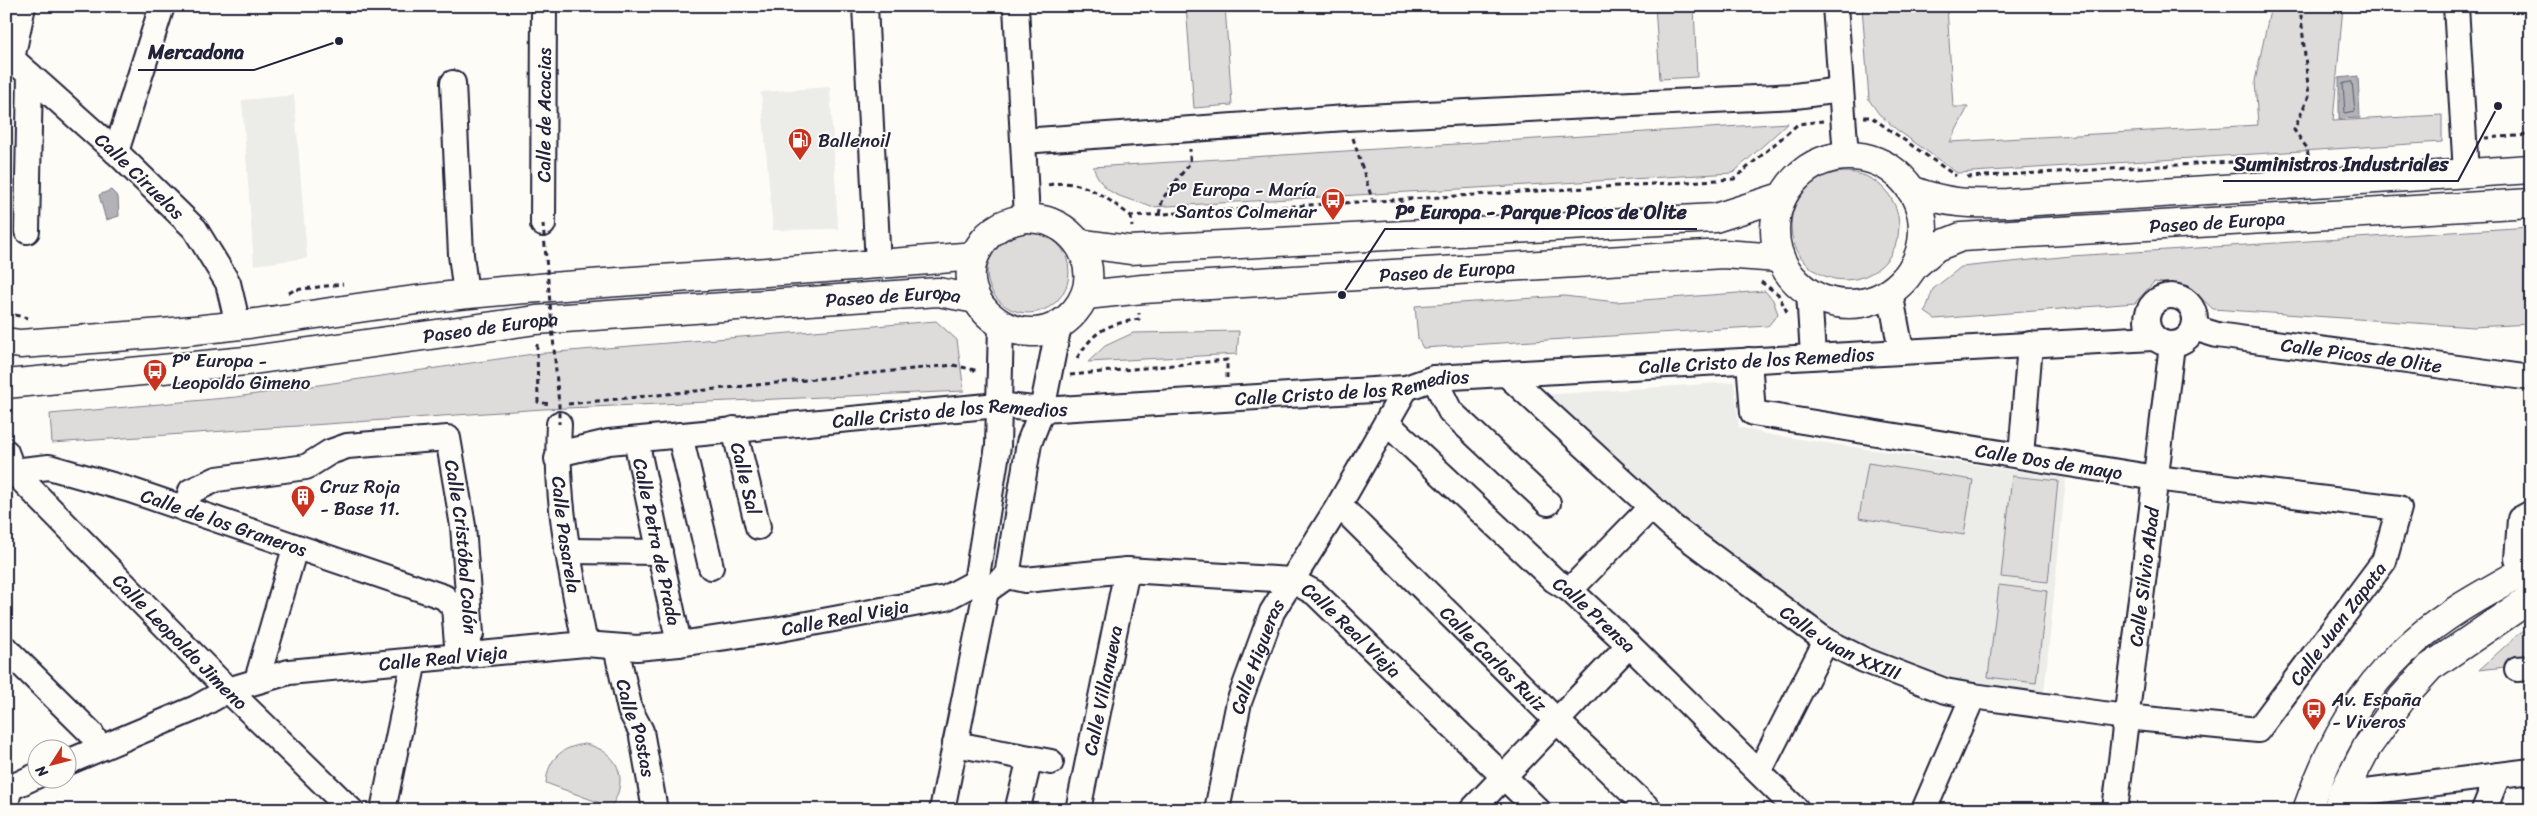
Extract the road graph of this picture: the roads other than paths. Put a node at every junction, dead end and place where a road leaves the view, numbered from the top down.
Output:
1 (23, 6) edge
2 (162, 6) edge
3 (544, 6) edge
4 (865, 6) edge
5 (1016, 6) edge
6 (1835, 6) edge
7 (2456, 6) edge
8 (9, 54) edge
9 (30, 76) junction
10 (453, 84) dead end
11 (1840, 90) junction
12 (1023, 141) junction
13 (116, 152) junction
14 (1846, 156) junction
15 (2531, 169) edge
16 (2466, 173) junction
17 (1911, 190) junction
18 (1781, 197) junction
19 (2531, 203) edge
20 (1027, 218) junction
21 (543, 224) road end
22 (28, 231) dead end
23 (1078, 242) junction
24 (973, 256) junction
25 (1779, 258) junction
26 (878, 265) junction
27 (1913, 267) junction
28 (1890, 292) junction
29 (466, 294) junction
30 (1809, 294) junction
31 (1086, 295) junction
32 (976, 299) junction
33 (238, 325) junction
34 (1001, 325) junction
35 (1059, 325) junction
36 (2194, 328) junction
37 (2162, 341) junction
38 (6, 342) edge
39 (2030, 344) junction
40 (1900, 350) junction
41 (6, 355) edge
42 (1813, 355) junction
43 (1749, 360) junction
44 (1506, 374) junction
45 (1434, 378) junction
46 (2531, 378) edge
47 (6, 380) edge
48 (6, 384) edge
49 (1406, 388) junction
50 (998, 404) junction
51 (1042, 410) junction
52 (559, 415) road end
53 (1388, 424) junction
54 (734, 429) junction
55 (680, 435) junction
56 (636, 440) junction
57 (2021, 456) junction
58 (557, 459) junction
59 (8, 465) edge
60 (2156, 478) junction
61 (1548, 503) dead end
62 (1339, 505) junction
63 (1651, 507) junction
64 (2399, 508) joint
65 (185, 509) junction
66 (2531, 513) edge
67 (758, 527) dead end
68 (295, 548) junction
69 (567, 551) junction
70 (660, 552) junction
71 (2526, 558) edge
72 (711, 567) dead end
73 (1127, 570) junction
74 (1007, 576) junction
75 (1291, 580) junction
76 (981, 587) junction
77 (1570, 590) junction
78 (459, 598) junction
79 (2531, 598) edge
80 (2531, 611) edge
81 (2482, 631) junction
82 (1826, 641) junction
83 (585, 644) junction
84 (680, 644) junction
85 (1629, 645) junction
86 (616, 647) junction
87 (6, 649) edge
88 (465, 656) junction
89 (414, 661) junction
90 (257, 680) junction
91 (228, 690) junction
92 (1973, 696) junction
93 (2125, 717) junction
94 (1557, 721) junction
95 (2258, 730) joint
96 (955, 744) junction
97 (99, 748) junction
98 (78, 757) edge
99 (2531, 771) edge
100 (1759, 772) junction
101 (2498, 775) junction
102 (1504, 777) junction
103 (28, 780) edge
104 (2340, 802) edge
105 (6, 803) edge
106 (1018, 807) dead end
107 (2117, 809) edge
108 (351, 810) edge
109 (383, 810) edge
110 (655, 810) edge
111 (942, 810) edge
112 (1078, 810) edge
113 (1218, 810) edge
114 (1472, 810) edge
115 (1538, 810) edge
116 (1650, 810) edge
117 (1797, 810) edge
118 (1924, 810) edge
119 (2307, 810) edge
120 (2484, 810) edge

1 - 8 street
2 - 13 street
3 - 21 street, Calle de Acacias
4 - 26 street
5 - 12 street
6 - 11 street
7 - 16 street
8 - 9 street, Calle Ciruelos
9 - 13 street, Calle Ciruelos
9 - 22 street
10 - 29 street
11 - 12 street
11 - 14 street
12 - 20 street
13 - 33 street, Calle Ciruelos
14 - 17 main road
14 - 18 main road
15 - 16 main road, Paseo de Europa
16 - 17 main road, Paseo de Europa
17 - 27 main road
18 - 23 main road, Paseo de Europa
18 - 25 main road
19 - 27 main road, Paseo de Europa
20 - 23 main road
20 - 24 main road
23 - 31 main road
24 - 26 main road, Paseo de Europa
24 - 32 main road
25 - 30 main road
25 - 31 main road, Paseo de Europa
26 - 29 main road, Paseo de Europa
27 - 28 main road
28 - 30 main road
28 - 40 street
29 - 33 main road, Paseo de Europa
30 - 42 street
31 - 35 main road
32 - 34 main road
32 - 48 main road, Paseo de Europa
33 - 38 main road, Paseo de Europa
34 - 35 main road
34 - 50 street
35 - 51 street
36 - 37 street
36 - 37 street
36 - 46 street, Calle Picos de Olite
37 - 39 street, Calle Cristo de los Remedios
37 - 60 street, Calle Silvio Abad
39 - 40 street, Calle Cristo de los Remedios
39 - 57 street
40 - 42 street, Calle Cristo de los Remedios
41 - 47 main road
42 - 43 street, Calle Cristo de los Remedios
43 - 44 street, Calle Cristo de los Remedios
43 - 57 street, Calle Dos de mayo
44 - 45 street, Calle Cristo de los Remedios
44 - 63 street, Calle Juan XXIII
45 - 49 street, Calle Cristo de los Remedios
45 - 61 street
49 - 51 street, Calle Cristo de los Remedios
49 - 53 street, Calle Higueras
50 - 51 street, Calle Cristo de los Remedios
50 - 54 street, Calle Cristo de los Remedios
50 - 76 street
51 - 74 street
52 - 58 street, Calle Pasarela
53 - 62 street, Calle Higueras
53 - 77 street, Calle Prensa
54 - 55 street, Calle Cristo de los Remedios
54 - 67 street, Calle Sal
55 - 56 street, Calle Cristo de los Remedios
55 - 72 street
56 - 58 street, Calle Cristo de los Remedios
56 - 70 street, Calle Petra de Prada
57 - 60 street, Calle Dos de mayo
58 - 69 street, Calle Pasarela
59 - 65 street, Calle de los Graneros
59 - 91 street, Calle Leopoldo Jimeno
60 - 64 street, Calle Dos de mayo
60 - 93 street, Calle Silvio Abad
62 - 75 street, Calle Higueras
62 - 94 street, Calle Carlos Ruiz
63 - 77 street
63 - 82 street, Calle Juan XXIII
64 - 95 street, Calle Juan Zapata
65 - 68 street, Calle de los Graneros
65 - 78 street, Calle Cristóbal Colón
66 - 71 street
68 - 78 street, Calle de los Graneros
68 - 90 street
69 - 70 street
69 - 83 street, Calle Pasarela
70 - 84 street, Calle Petra de Prada
71 - 119 main road
73 - 74 street, Calle Real Vieja
73 - 75 street, Calle Real Vieja
73 - 112 street, Calle Villanueva
74 - 76 street, Calle Real Vieja
75 - 102 street, Calle Real Vieja
75 - 113 street, Calle Higueras
76 - 84 street, Calle Real Vieja
76 - 96 street
77 - 85 street, Calle Prensa
78 - 88 street, Calle Cristóbal Colón
79 - 81 main road
80 - 81 main road
81 - 104 main road
82 - 92 street, Calle Juan XXIII
82 - 100 street
83 - 86 street, Calle Real Vieja
83 - 88 street, Calle Real Vieja
84 - 86 street, Calle Real Vieja
85 - 94 street
85 - 100 street, Calle Prensa
86 - 110 street, Calle Postas
87 - 97 street
88 - 89 street, Calle Real Vieja
89 - 90 street, Calle Real Vieja
89 - 109 street
90 - 91 street, Calle Real Vieja
91 - 97 street, Calle Real Vieja
91 - 108 street, Calle Leopoldo Jimeno
92 - 93 street, Calle Juan XXIII
92 - 118 street
93 - 95 street, Calle Juan XXIII
93 - 107 street, Calle Silvio Abad
94 - 102 street
94 - 116 street, Calle Carlos Ruiz
96 - 106 street
96 - 111 street
97 - 98 street, Calle Real Vieja
99 - 101 street
100 - 117 street, Calle Prensa
101 - 104 street
101 - 120 street
102 - 114 street
102 - 115 street, Calle Real Vieja
103 - 105 street

